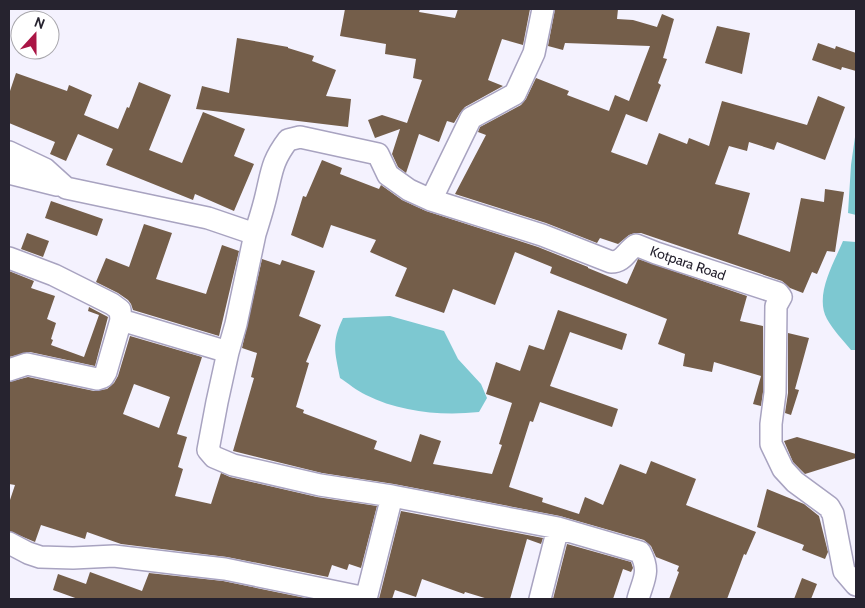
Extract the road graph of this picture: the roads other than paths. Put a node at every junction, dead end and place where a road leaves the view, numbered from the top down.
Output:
1 (543, 9) edge
2 (9, 152) edge
3 (9, 173) edge
4 (66, 188) junction
5 (431, 200) junction
6 (255, 234) junction
7 (9, 258) edge
8 (121, 320) junction
9 (228, 352) junction
10 (9, 370) edge
11 (392, 496) junction
12 (558, 528) junction
13 (9, 543) edge
14 (856, 585) edge
15 (366, 599) edge
16 (540, 599) edge
17 (638, 599) edge

1 - 5 street
2 - 4 street
3 - 4 street
4 - 6 street
5 - 6 street
5 - 14 street, Kotpara Road
6 - 9 street
7 - 8 street
8 - 9 street
8 - 10 street
9 - 11 street
11 - 12 street
11 - 15 street
12 - 16 street
12 - 17 street
13 - 15 street

